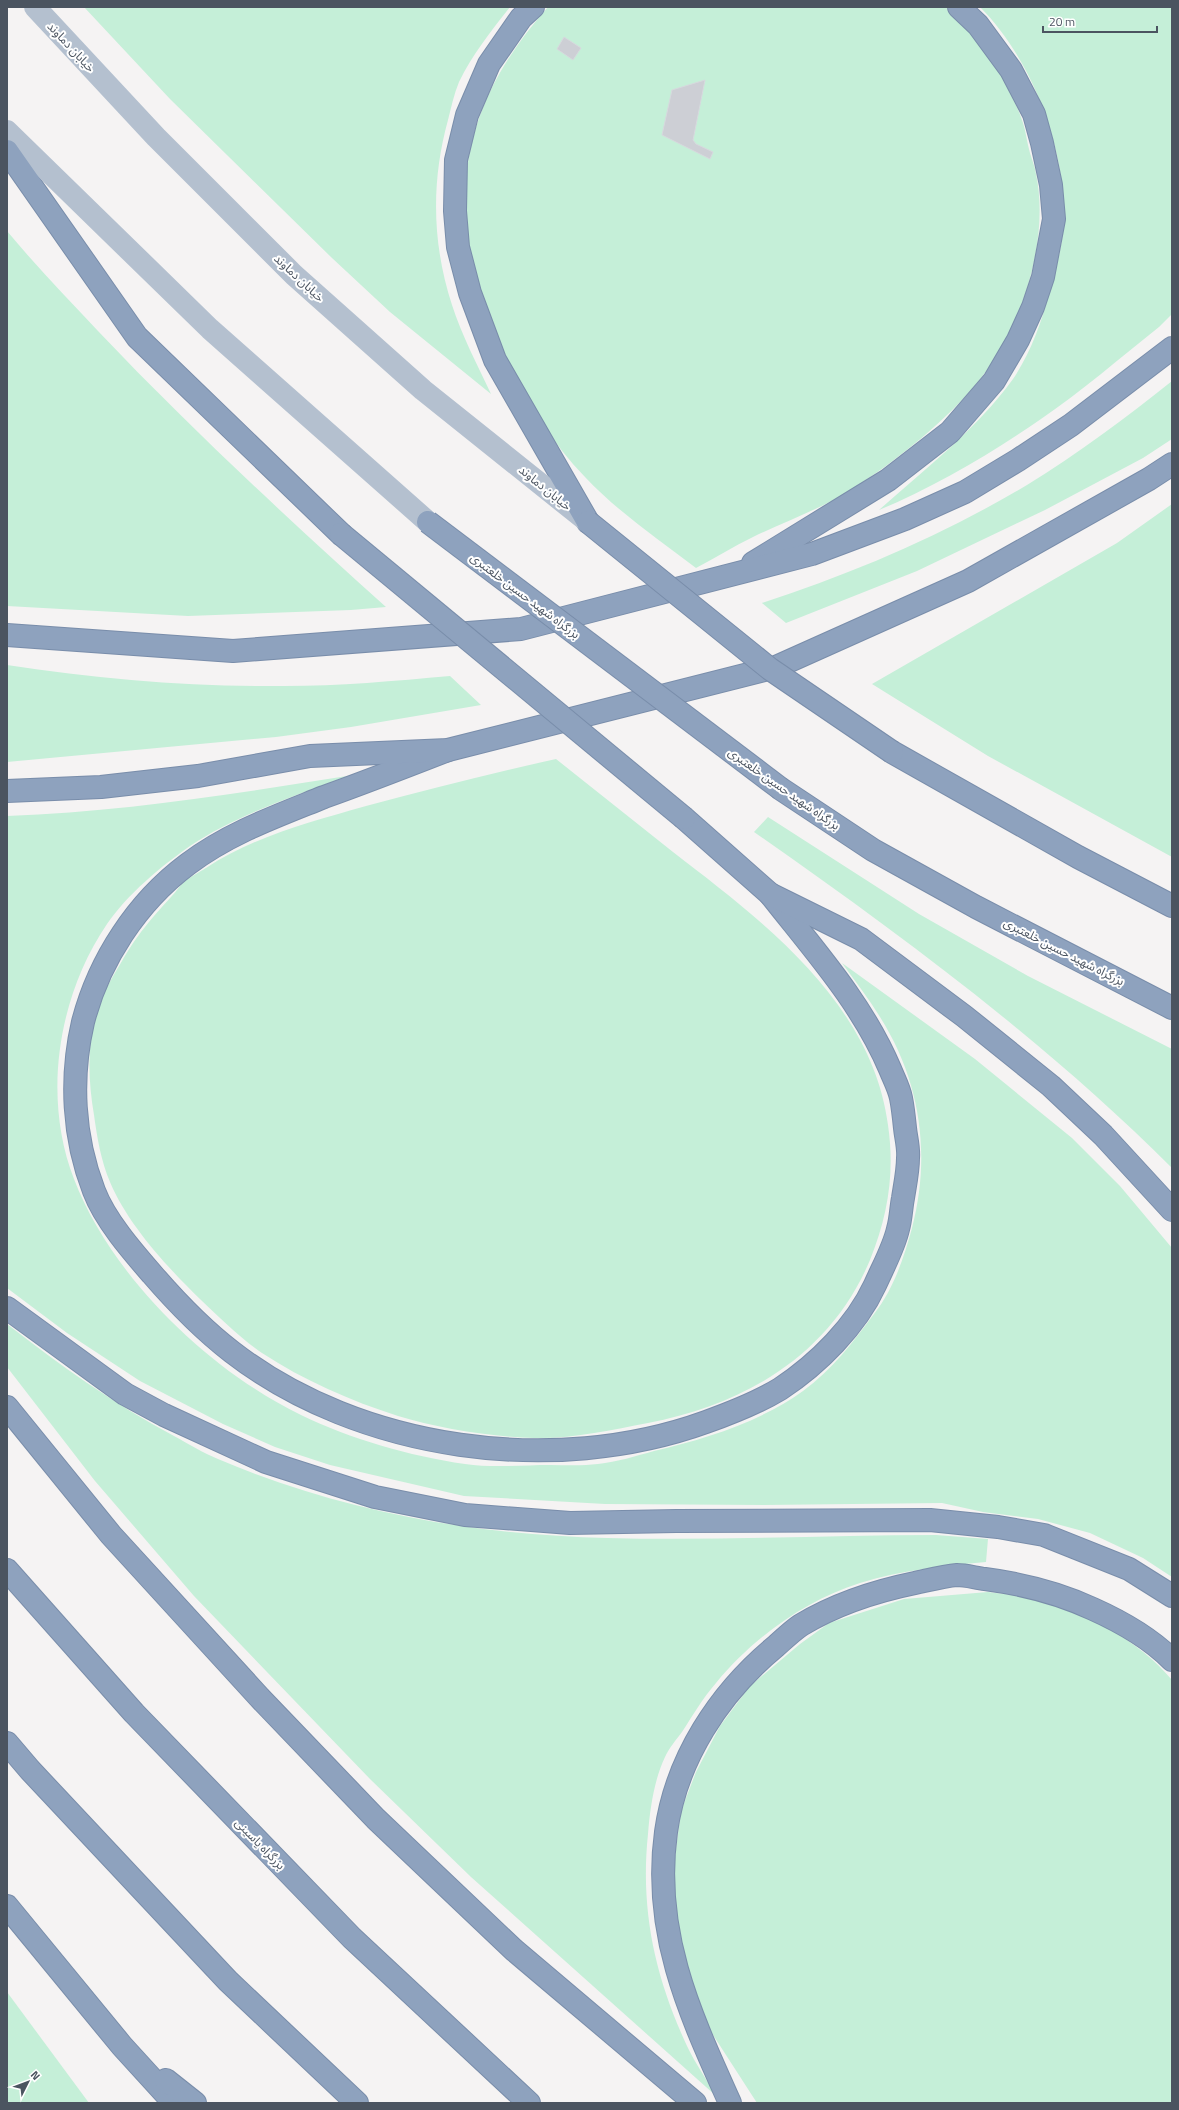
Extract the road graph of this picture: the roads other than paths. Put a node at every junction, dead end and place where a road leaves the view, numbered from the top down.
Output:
1 (35, 7) edge
2 (533, 7) edge
3 (959, 7) edge
4 (7, 131) edge
5 (7, 151) edge
6 (1172, 348) edge
7 (1172, 464) edge
8 (428, 522) joint
9 (588, 522) junction
10 (732, 576) junction
11 (7, 635) edge
12 (448, 750) junction
13 (7, 791) edge
14 (770, 894) junction
15 (1172, 906) edge
16 (1172, 1008) edge
17 (1172, 1210) edge
18 (7, 1308) edge
19 (7, 1407) edge
20 (7, 1570) edge
21 (1172, 1596) edge
22 (1172, 1660) edge
23 (7, 1742) edge
24 (7, 1906) edge
25 (122, 2046) junction
26 (174, 2103) edge
27 (194, 2103) edge
28 (357, 2103) edge
29 (529, 2103) edge
30 (695, 2103) edge
31 (730, 2103) edge

1 - 9 main road, خیابان دماوند
2 - 9 highway
3 - 10 highway
4 - 8 main road
5 - 14 highway, bridge
6 - 10 highway
7 - 12 highway
8 - 16 highway, بزرگراه شهید حسین خلعتبری, bridge
9 - 15 highway, bridge
10 - 11 highway
12 - 13 highway
12 - 14 highway
14 - 17 highway
18 - 21 highway
19 - 30 highway
20 - 29 highway, بزرگراه یاسینی
22 - 31 highway
23 - 28 highway
24 - 25 highway
25 - 26 highway
25 - 27 highway

